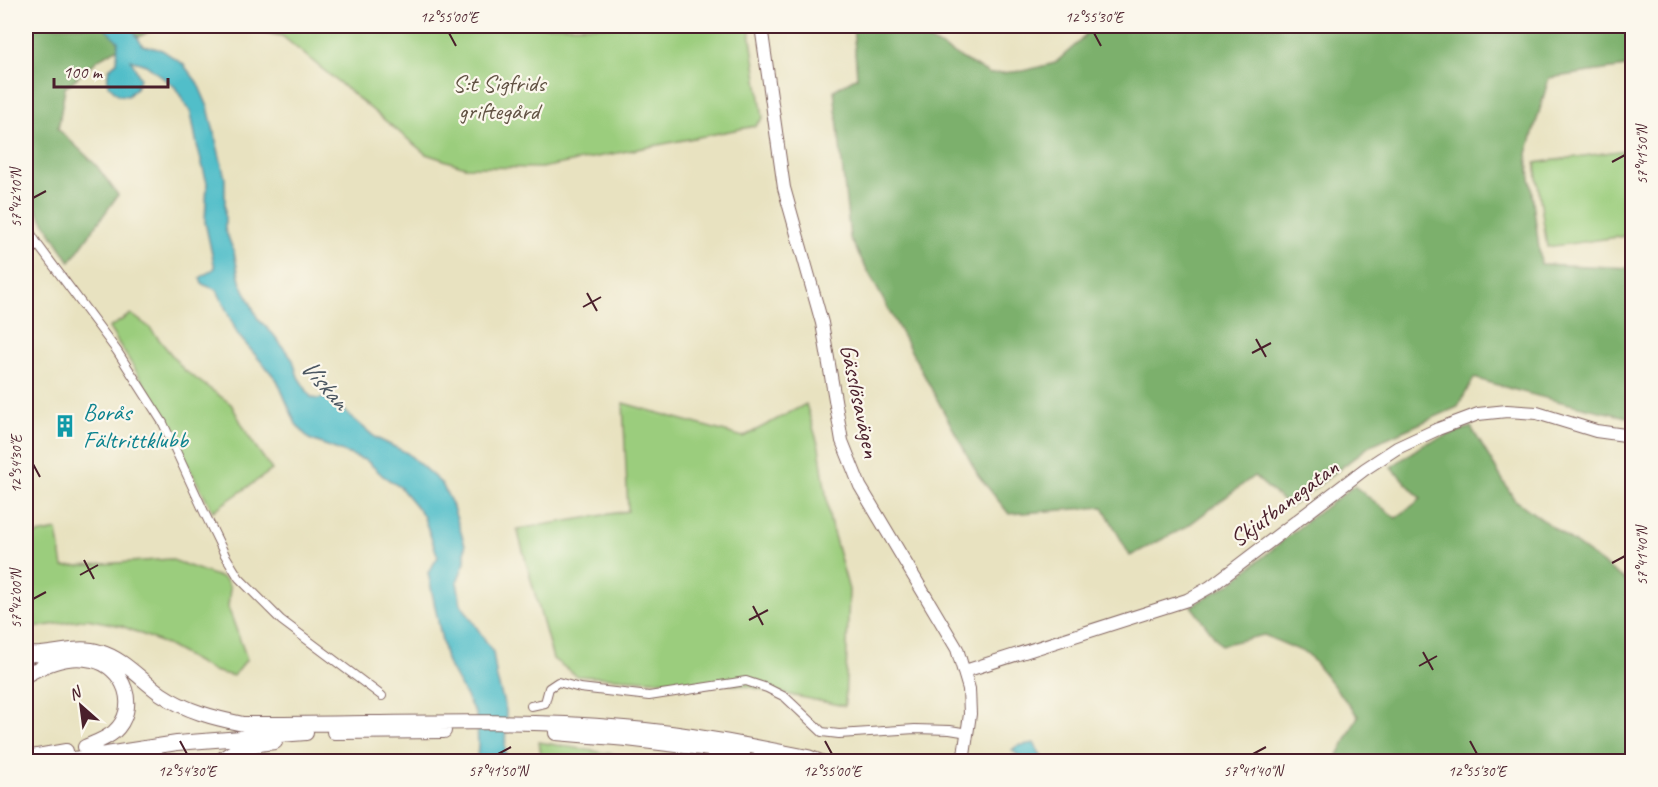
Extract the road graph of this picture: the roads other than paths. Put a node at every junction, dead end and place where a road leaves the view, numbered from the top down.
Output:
1 (761, 26) edge
2 (26, 226) edge
3 (38, 244) junction
4 (26, 253) edge
5 (1632, 436) edge
6 (26, 654) edge
7 (26, 661) edge
8 (965, 671) junction
9 (26, 674) edge
10 (382, 696) dead end
11 (531, 706) dead end
12 (317, 728) junction
13 (544, 728) junction
14 (968, 733) junction
15 (85, 747) junction
16 (26, 758) edge
17 (64, 758) edge
18 (150, 762) edge
19 (219, 762) edge
20 (786, 762) edge
21 (821, 762) edge
22 (963, 762) edge

1 - 8 street, Gässlösavägen
2 - 3 street
3 - 4 street
3 - 10 street
5 - 8 street, Skjutbanegatan
6 - 12 main road
7 - 9 street
8 - 14 street, Gässlösavägen
9 - 15 main road
11 - 14 street
12 - 13 main road
12 - 15 main road
12 - 17 main road
12 - 19 main road
13 - 20 main road
13 - 21 main road
14 - 22 street, Gässlösavägen
15 - 17 main road
16 - 17 main road
17 - 18 main road

